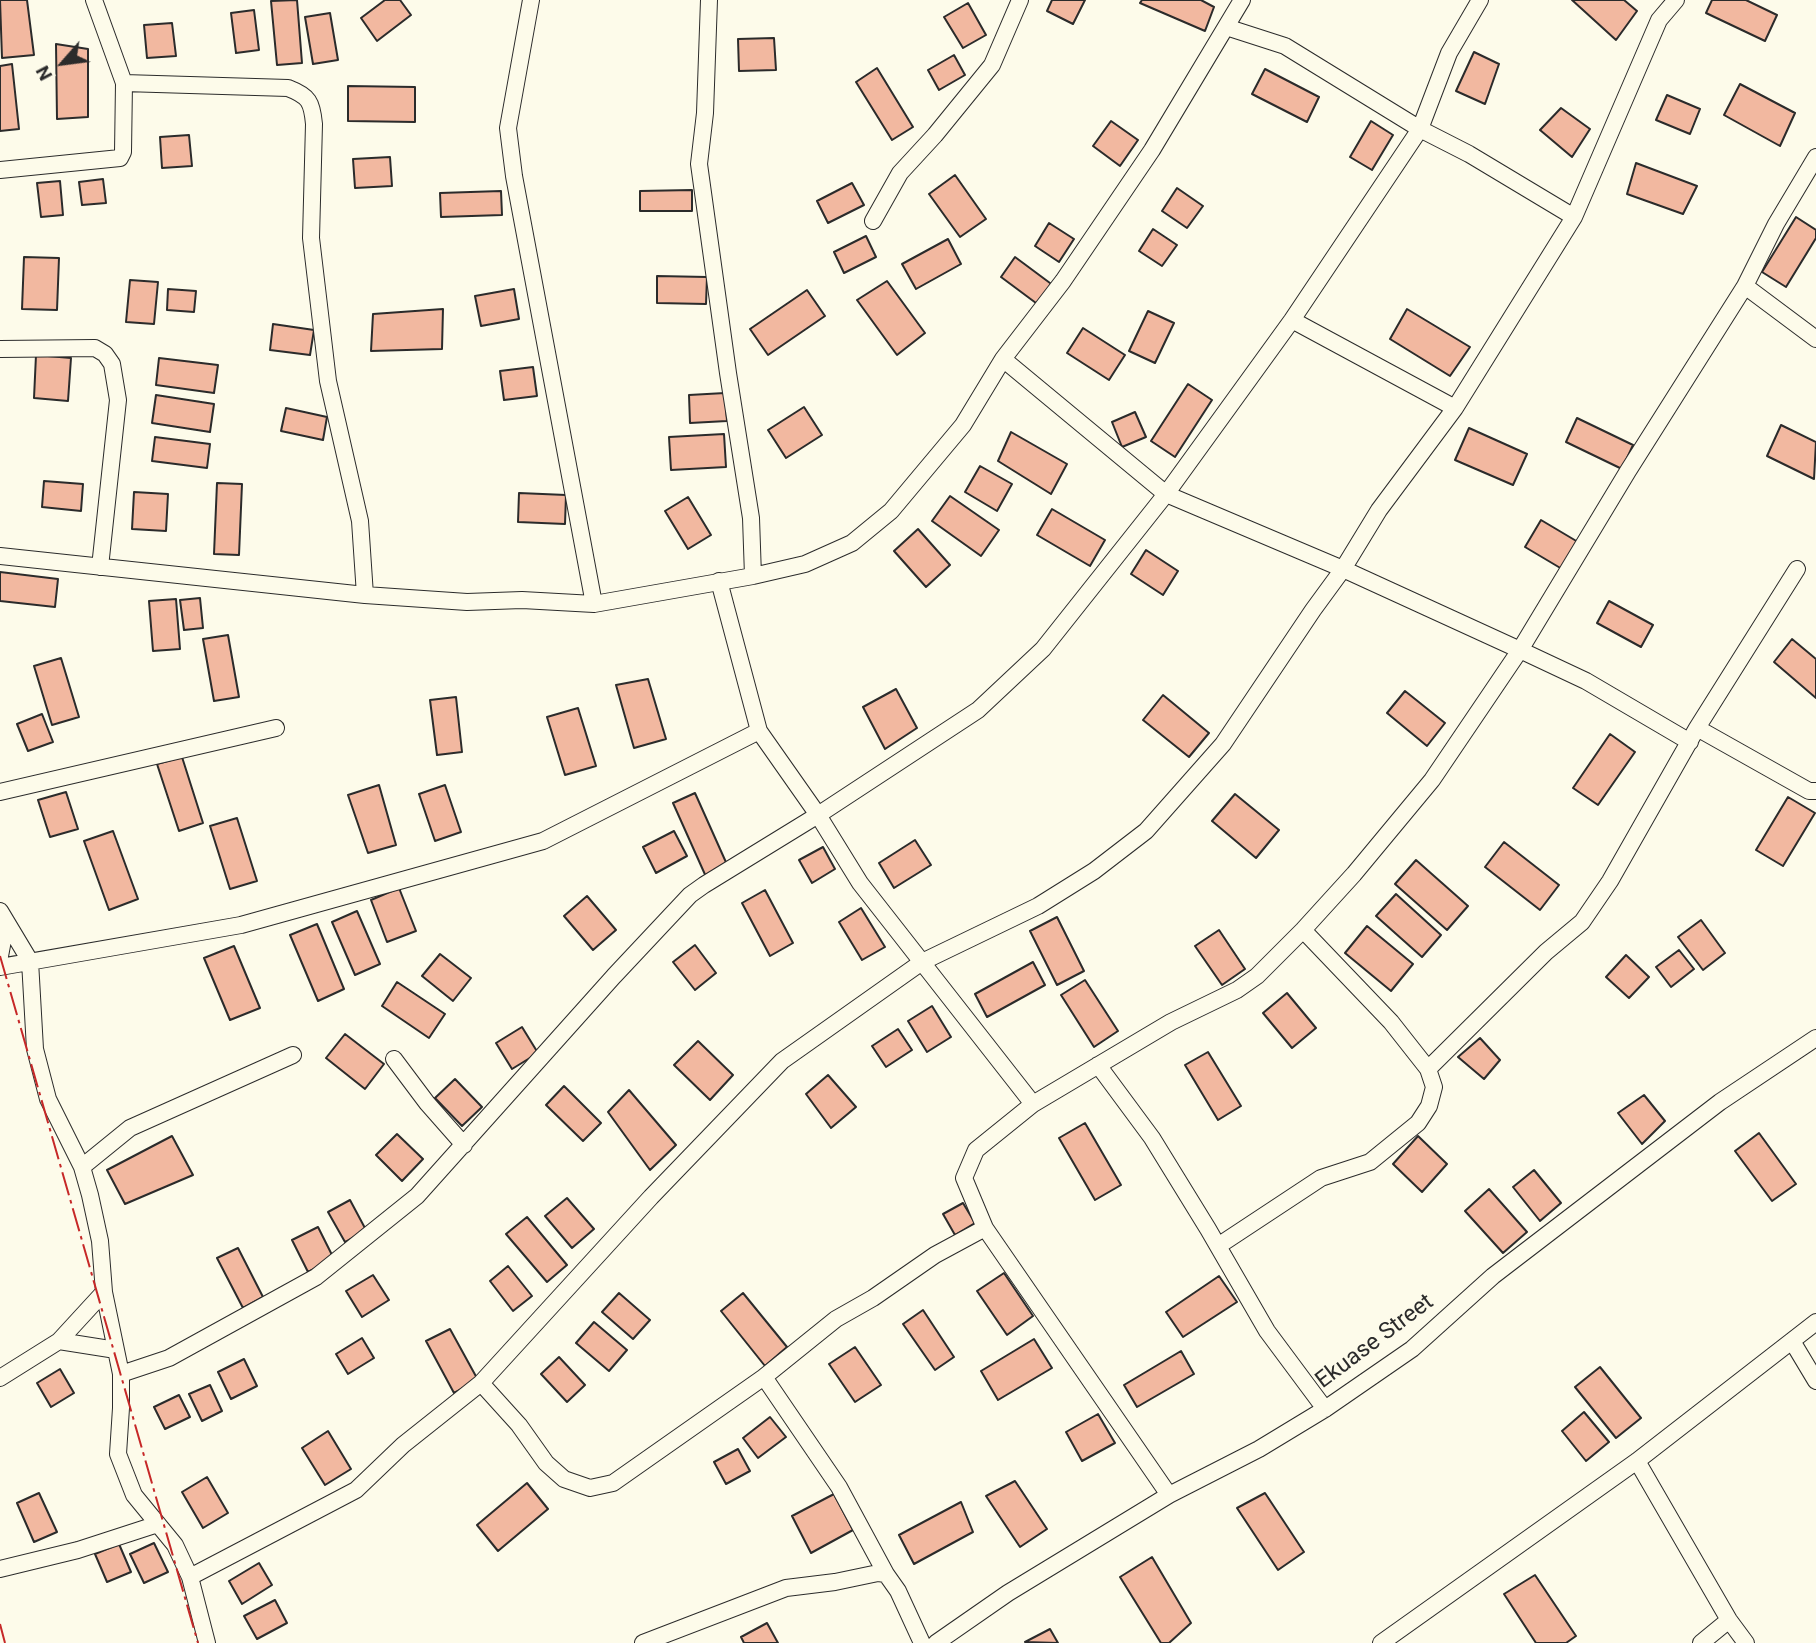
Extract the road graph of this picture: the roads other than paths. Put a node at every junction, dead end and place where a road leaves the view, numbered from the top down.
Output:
1 (94, 0) edge
2 (531, 0) edge
3 (709, 0) edge
4 (1020, 0) edge
5 (1240, 0) edge
6 (1480, 0) edge
7 (1676, 0) edge
8 (1226, 27) junction
9 (124, 83) junction
10 (1420, 129) junction
11 (1816, 158) edge
12 (0, 170) edge
13 (1574, 217) junction
14 (873, 221) dead end
15 (1745, 286) junction
16 (1292, 320) junction
17 (1816, 339) edge
18 (0, 349) edge
19 (1003, 359) junction
20 (1455, 408) junction
21 (1166, 494) junction
22 (0, 556) edge
23 (100, 567) junction
24 (1343, 569) junction
25 (1797, 569) dead end
26 (753, 576) junction
27 (719, 581) junction
28 (365, 595) junction
29 (594, 604) junction
30 (1520, 650) junction
31 (276, 728) dead end
32 (759, 731) junction
33 (1693, 735) junction
34 (1816, 791) edge
35 (0, 792) edge
36 (818, 815) junction
37 (3, 917) edge
38 (1303, 930) junction
39 (0, 956) edge
40 (30, 961) junction
41 (922, 962) junction
42 (0, 967) edge
43 (1816, 1038) edge
44 (293, 1055) dead end
45 (394, 1059) dead end
46 (1098, 1065) junction
47 (1428, 1069) junction
48 (1033, 1104) junction
49 (464, 1145) junction
50 (82, 1167) junction
51 (985, 1228) junction
52 (1218, 1246) junction
53 (104, 1292) junction
54 (1816, 1322) edge
55 (59, 1341) junction
56 (1792, 1341) junction
57 (116, 1350) junction
58 (121, 1374) junction
59 (764, 1377) junction
60 (0, 1378) edge
61 (1816, 1381) edge
62 (481, 1383) junction
63 (1325, 1409) junction
64 (1637, 1461) junction
65 (1169, 1495) junction
66 (158, 1524) junction
67 (0, 1569) edge
68 (886, 1574) junction
69 (190, 1577) junction
70 (1730, 1620) junction
71 (206, 1643) edge
72 (643, 1643) edge
73 (922, 1643) edge
74 (936, 1643) edge
75 (1381, 1643) edge
76 (1701, 1643) edge
77 (1746, 1643) edge

1 - 9 street
2 - 29 street
3 - 26 street
4 - 14 street
5 - 8 street
6 - 10 street
7 - 13 street
8 - 10 street
8 - 19 street
9 - 12 street
9 - 28 street
10 - 13 street
10 - 16 street
11 - 15 street
13 - 20 street
15 - 17 street
15 - 30 street
16 - 20 street
16 - 21 street
18 - 23 street
19 - 21 street
19 - 26 street
20 - 24 street
21 - 24 street
21 - 36 street
22 - 23 street
23 - 28 street
24 - 30 street
24 - 41 street
25 - 33 street
26 - 27 street
27 - 29 street
27 - 32 street
28 - 29 street
30 - 33 street
30 - 38 street
31 - 35 street
32 - 36 street
32 - 40 street
33 - 34 street
33 - 47 street
36 - 41 street
36 - 49 street
37 - 39 street
37 - 40 street
38 - 46 street
38 - 47 street
40 - 42 street
40 - 50 street
41 - 48 street
41 - 62 street
43 - 63 street, Ekuase Street
44 - 50 street
45 - 49 street
46 - 48 street
46 - 52 street
47 - 52 street
48 - 51 street
49 - 58 street
50 - 53 street
51 - 59 street
51 - 65 street
52 - 63 street
53 - 55 street
53 - 57 street
54 - 56 street
55 - 57 street
55 - 60 street
56 - 61 street
56 - 64 street
57 - 58 street
58 - 66 street
59 - 62 street
59 - 68 street
62 - 69 street
63 - 65 street, Ekuase Street
64 - 70 street
64 - 75 street
65 - 74 street, Ekuase Street
66 - 67 street
66 - 69 street
68 - 72 street
68 - 73 street
69 - 71 street
70 - 76 street
70 - 77 street

